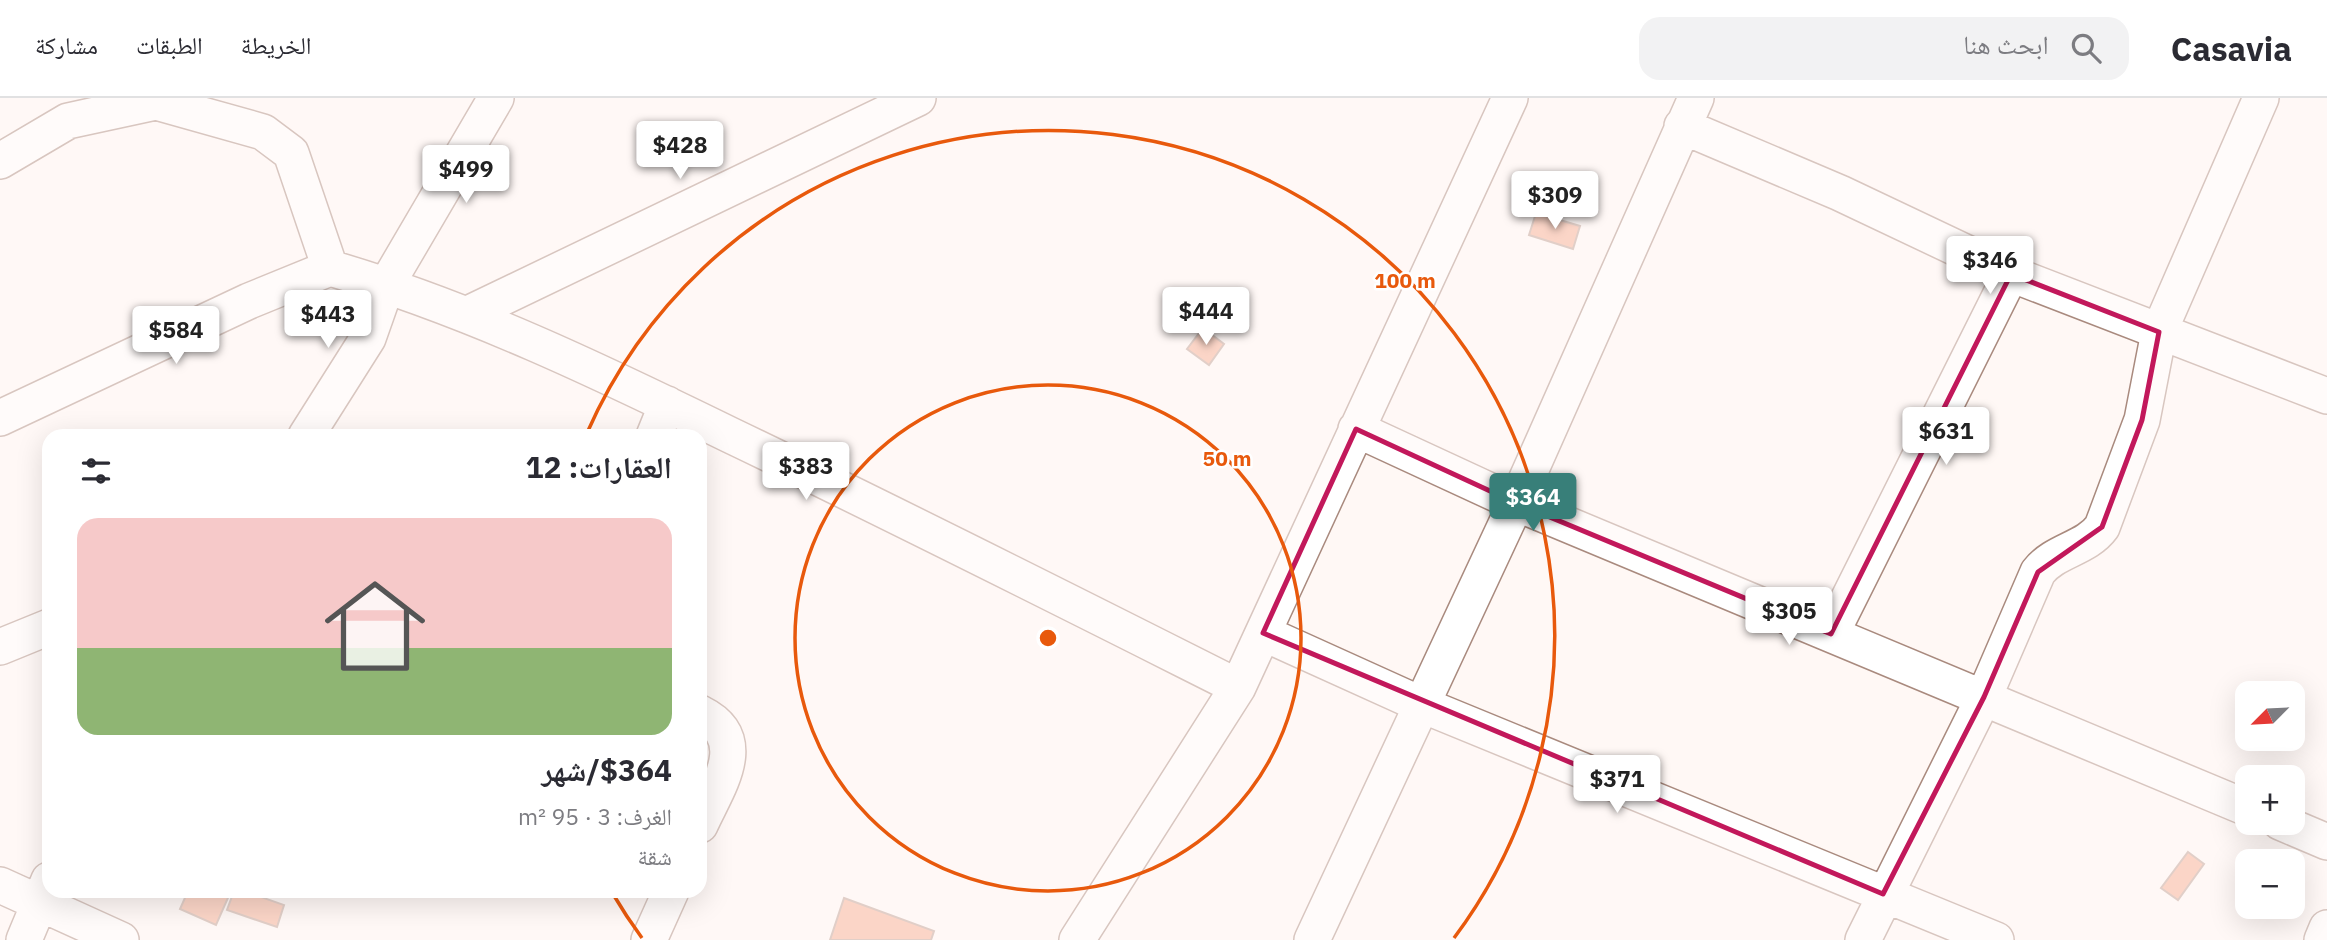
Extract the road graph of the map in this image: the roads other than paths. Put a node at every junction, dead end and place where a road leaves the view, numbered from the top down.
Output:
1 (496, 98) edge
2 (918, 98) edge
3 (1510, 98) edge
4 (2262, 98) edge
5 (63, 110) edge
6 (1689, 112) edge
7 (0, 161) edge
8 (330, 268) junction
9 (2011, 274) junction
10 (387, 284) junction
11 (466, 315) junction
12 (2159, 332) junction
13 (2327, 396) edge
14 (0, 418) edge
15 (661, 420) edge
16 (310, 429) edge
17 (684, 429) edge
18 (1356, 429) junction
19 (707, 438) edge
20 (1516, 503) junction
21 (42, 629) edge
22 (1263, 633) junction
23 (1831, 634) junction
24 (3, 638) edge
25 (1238, 687) junction
26 (1984, 697) junction
27 (1420, 704) junction
28 (707, 716) edge
29 (2235, 803) edge
30 (707, 809) edge
31 (2305, 833) edge
32 (2327, 842) edge
33 (0, 885) edge
34 (42, 892) edge
35 (1884, 894) junction
36 (42, 895) edge
37 (53, 898) edge
38 (668, 898) edge
39 (2327, 928) edge
40 (24, 940) edge
41 (121, 940) edge
42 (649, 940) edge
43 (1077, 940) edge
44 (1312, 940) edge
45 (1863, 940) edge
46 (1996, 940) edge
47 (2322, 940) edge

1 - 10 street
2 - 11 street
3 - 18 street
4 - 12 street
5 - 7 street
5 - 8 street
6 - 9 street
6 - 20 street
8 - 10 street
8 - 14 street
9 - 12 street
9 - 23 street
10 - 11 street
10 - 16 street
11 - 15 street
12 - 13 street
12 - 26 street
15 - 17 street
18 - 20 street
18 - 22 street
19 - 25 street
20 - 23 street
20 - 27 street
21 - 24 street
22 - 25 street
22 - 27 street
23 - 26 street
25 - 43 street
26 - 29 street
26 - 35 street
27 - 35 street
27 - 44 street
28 - 30 street
31 - 32 street
33 - 34 street
35 - 45 street
35 - 46 street
36 - 40 street
37 - 41 street
38 - 42 street
39 - 47 street

